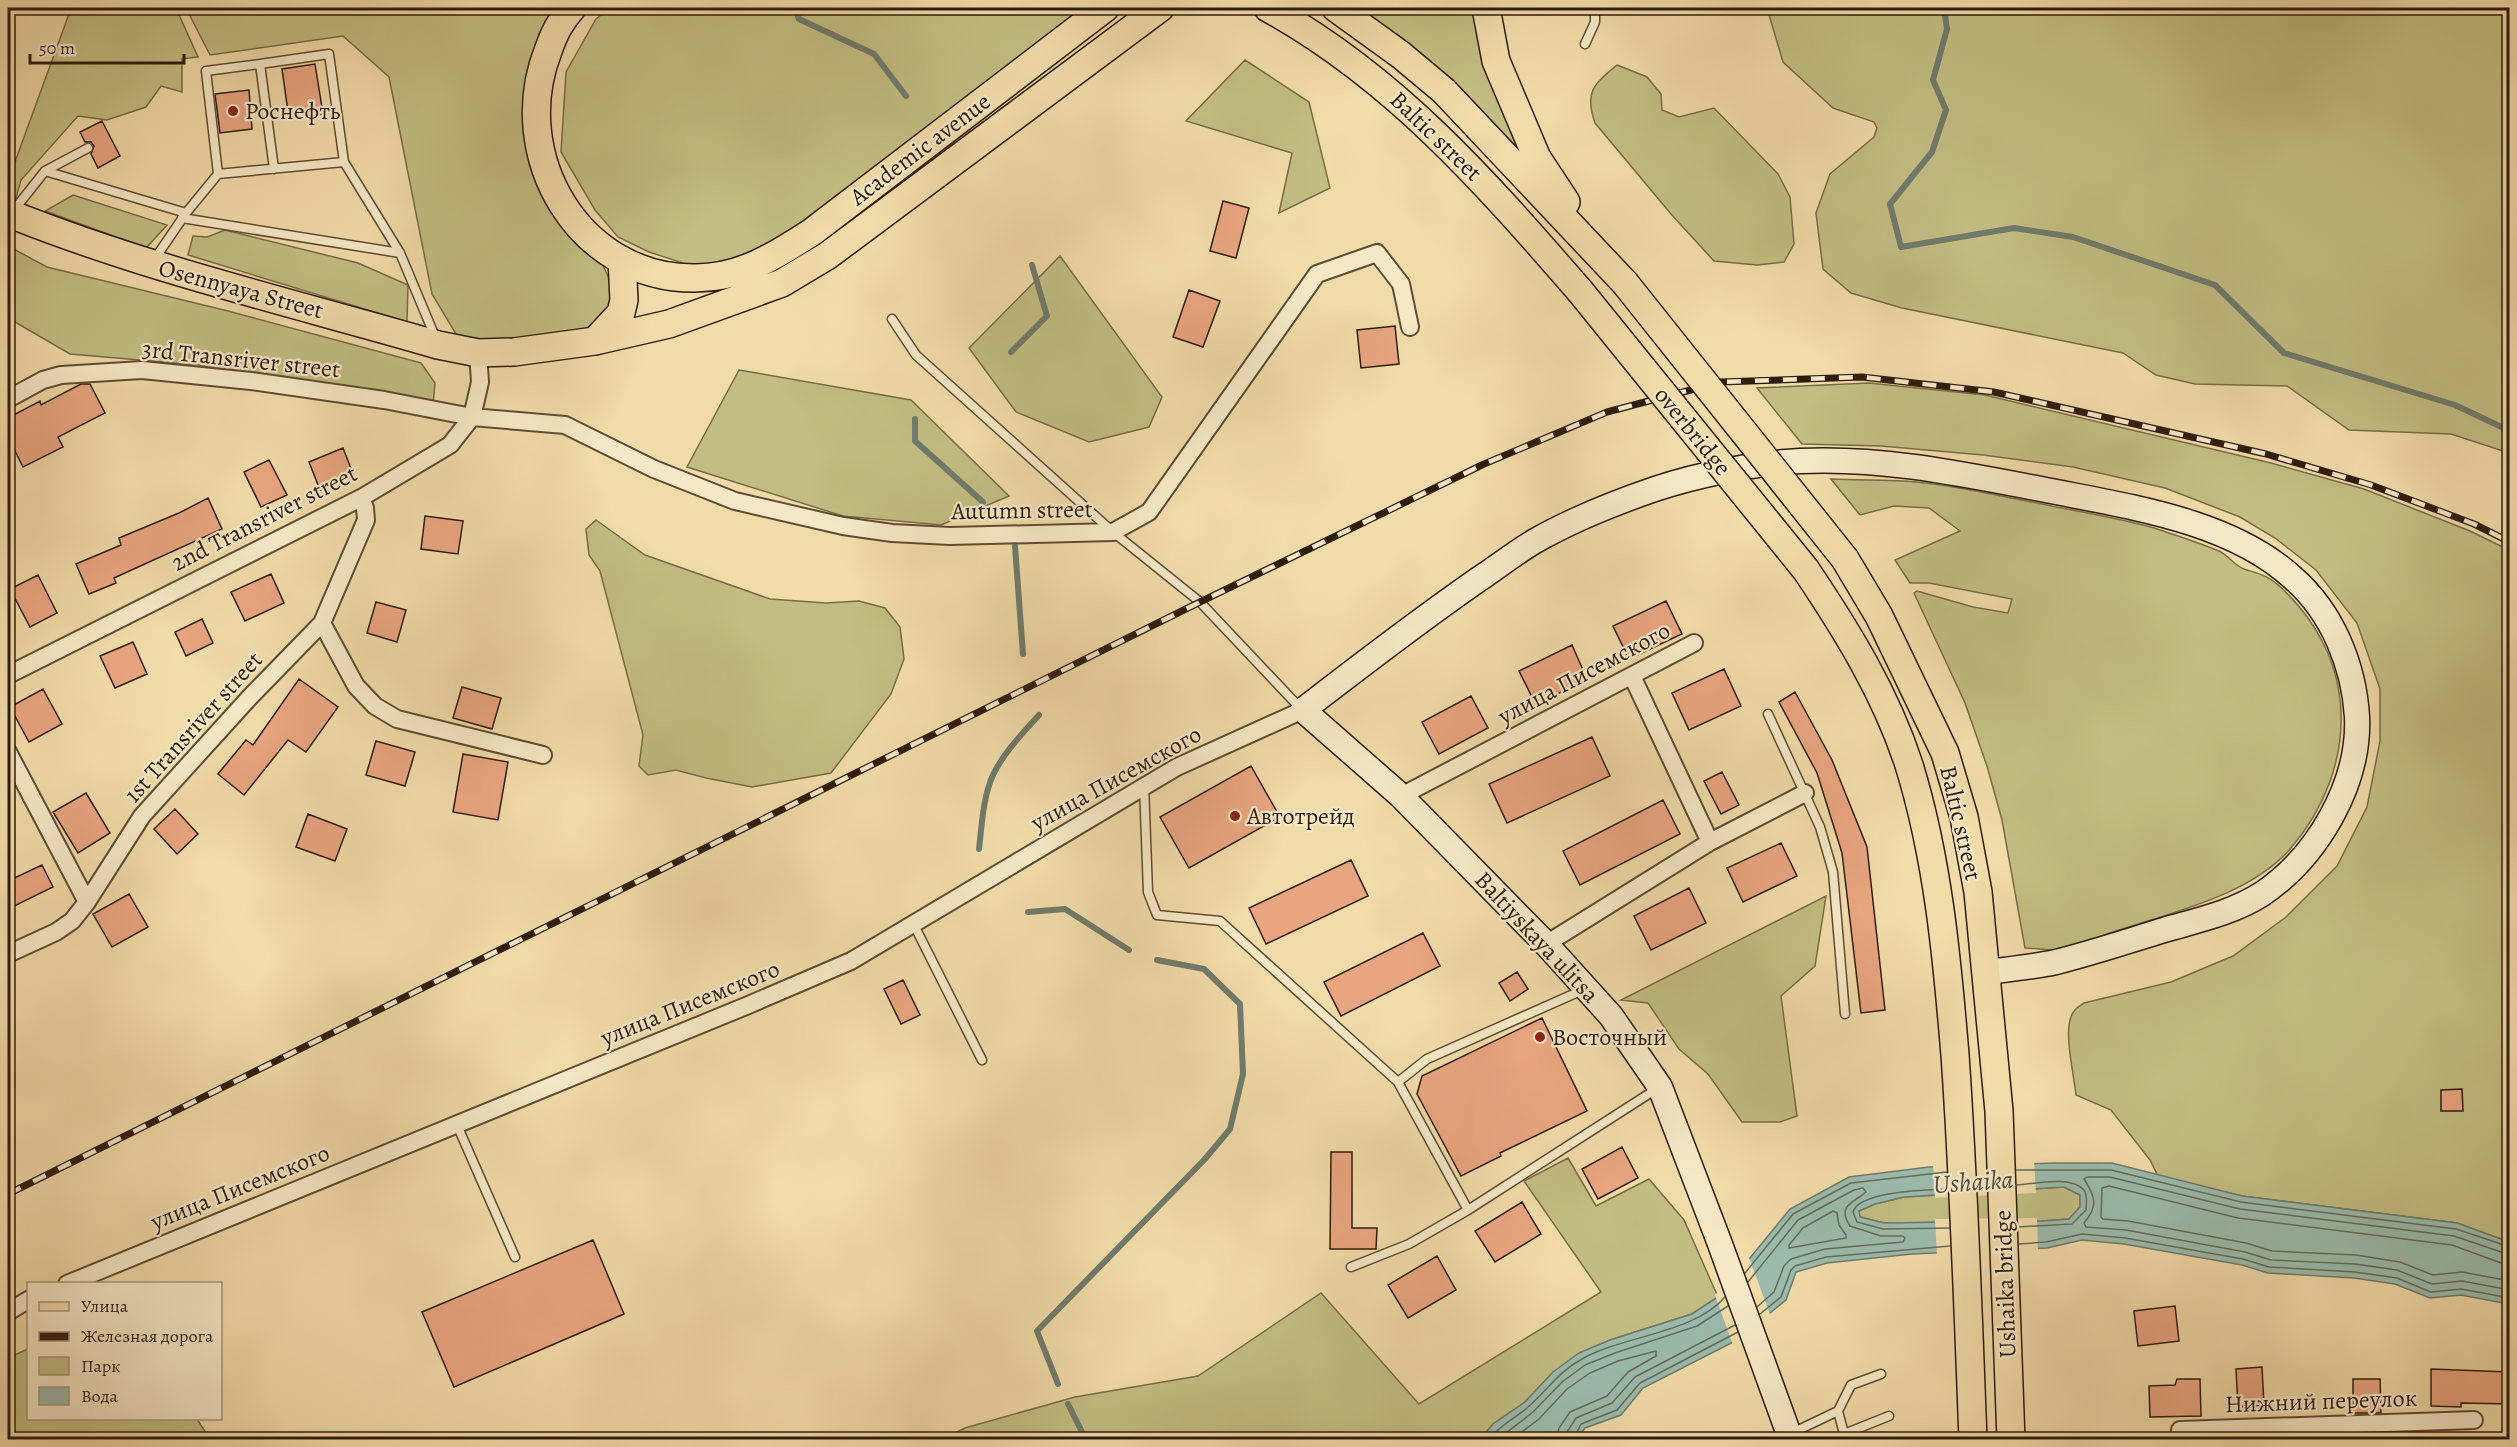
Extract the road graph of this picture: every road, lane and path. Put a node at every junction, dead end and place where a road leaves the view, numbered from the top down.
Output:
1 (572, 8) edge
2 (1160, 8) edge
3 (1268, 8) edge
4 (1336, 8) edge
5 (1486, 8) edge
6 (1595, 8) edge
7 (1099, 12) edge
8 (1585, 44) dead end
9 (260, 64) junction
10 (88, 148) dead end
11 (344, 162) junction
12 (274, 169) junction
13 (45, 171) junction
14 (218, 174) junction
15 (9, 213) edge
16 (184, 215) junction
17 (400, 253) junction
18 (622, 260) junction
19 (1605, 260) junction
20 (151, 265) junction
21 (1625, 283) joint
22 (1581, 291) joint
23 (892, 319) dead end
24 (1410, 327) dead end
25 (595, 340) junction
26 (438, 345) junction
27 (478, 353) junction
28 (8, 399) edge
29 (472, 417) junction
30 (361, 498) junction
31 (1113, 532) junction
32 (1845, 559) joint
33 (1806, 570) joint
34 (322, 623) junction
35 (1694, 643) dead end
36 (8, 675) edge
37 (1632, 676) junction
38 (1303, 710) junction
39 (1768, 714) dead end
40 (8, 752) edge
41 (543, 755) dead end
42 (1144, 785) junction
43 (1805, 793) junction
44 (1401, 796) junction
45 (1710, 842) junction
46 (87, 902) junction
47 (914, 925) junction
48 (1546, 944) junction
49 (8, 954) edge
50 (1987, 972) junction
51 (1587, 989) junction
52 (1845, 1014) dead end
53 (982, 1060) dead end
54 (1398, 1082) junction
55 (1660, 1087) junction
56 (1999, 1111) joint
57 (1959, 1112) joint
58 (457, 1125) junction
59 (1468, 1210) junction
60 (515, 1257) dead end
61 (1351, 1267) dead end
62 (72, 1282) edge
63 (27, 1301) edge
64 (8, 1312) edge
65 (1881, 1374) dead end
66 (1838, 1411) junction
67 (1889, 1416) dead end
68 (2474, 1420) dead end
69 (1790, 1437) edge
70 (1973, 1440) edge
71 (2011, 1440) edge
72 (2180, 1440) edge

1 - 18 main road, Academic avenue
2 - 25 main road, Academic avenue
3 - 22 main road, Baltic street
4 - 19 main road, Baltic street
5 - 19 main road
6 - 8 lane
7 - 18 main road, Academic avenue
9 - 11 lane
9 - 12 lane
9 - 14 lane
10 - 13 lane
11 - 12 lane
11 - 17 lane
12 - 14 lane
13 - 15 lane
13 - 16 lane
14 - 16 lane
15 - 20 main road, Osennyaya Street
16 - 17 lane
16 - 20 lane
17 - 26 lane
18 - 25 main road
19 - 21 main road, Baltic street
20 - 26 main road, Osennyaya Street
21 - 32 main road, overbridge, bridge
22 - 33 main road, overbridge, bridge
23 - 31 lane
24 - 31 street, Autumn street
25 - 27 main road, Academic avenue
26 - 27 main road, Osennyaya Street
27 - 29 street, 2nd Transriver street
28 - 29 street, 3rd Transriver street
29 - 30 street, 2nd Transriver street
29 - 31 street, Autumn street
30 - 34 street, 1st Transriver street
30 - 36 street, 2nd Transriver street
31 - 38 lane
32 - 50 main road, Baltic street
33 - 57 main road, Baltic street
34 - 41 street
34 - 46 street, 1st Transriver street
35 - 37 street, улица Писемского
37 - 44 street, улица Писемского
37 - 45 street
38 - 42 street, улица Писемского
38 - 44 street, Baltiyskaya ulitsa
38 - 50 street
39 - 43 lane
40 - 46 street
42 - 47 street, улица Писемского
42 - 54 lane
43 - 45 street
43 - 52 lane
44 - 48 street, Baltiyskaya ulitsa
45 - 48 street
46 - 49 street, 1st Transriver street
47 - 53 lane
47 - 58 street, улица Писемского
48 - 51 street, Baltiyskaya ulitsa
50 - 56 main road, Baltic street
51 - 54 lane
51 - 55 street, Baltiyskaya ulitsa
54 - 59 lane
55 - 59 lane
55 - 69 street, Baltiyskaya ulitsa
56 - 71 main road, Ushaika bridge
57 - 70 main road, Ushaika bridge
58 - 60 lane
58 - 62 street, улица Писемского
59 - 61 lane
63 - 64 street
65 - 66 lane
66 - 67 lane
66 - 69 lane
68 - 72 street, Нижний переулок

